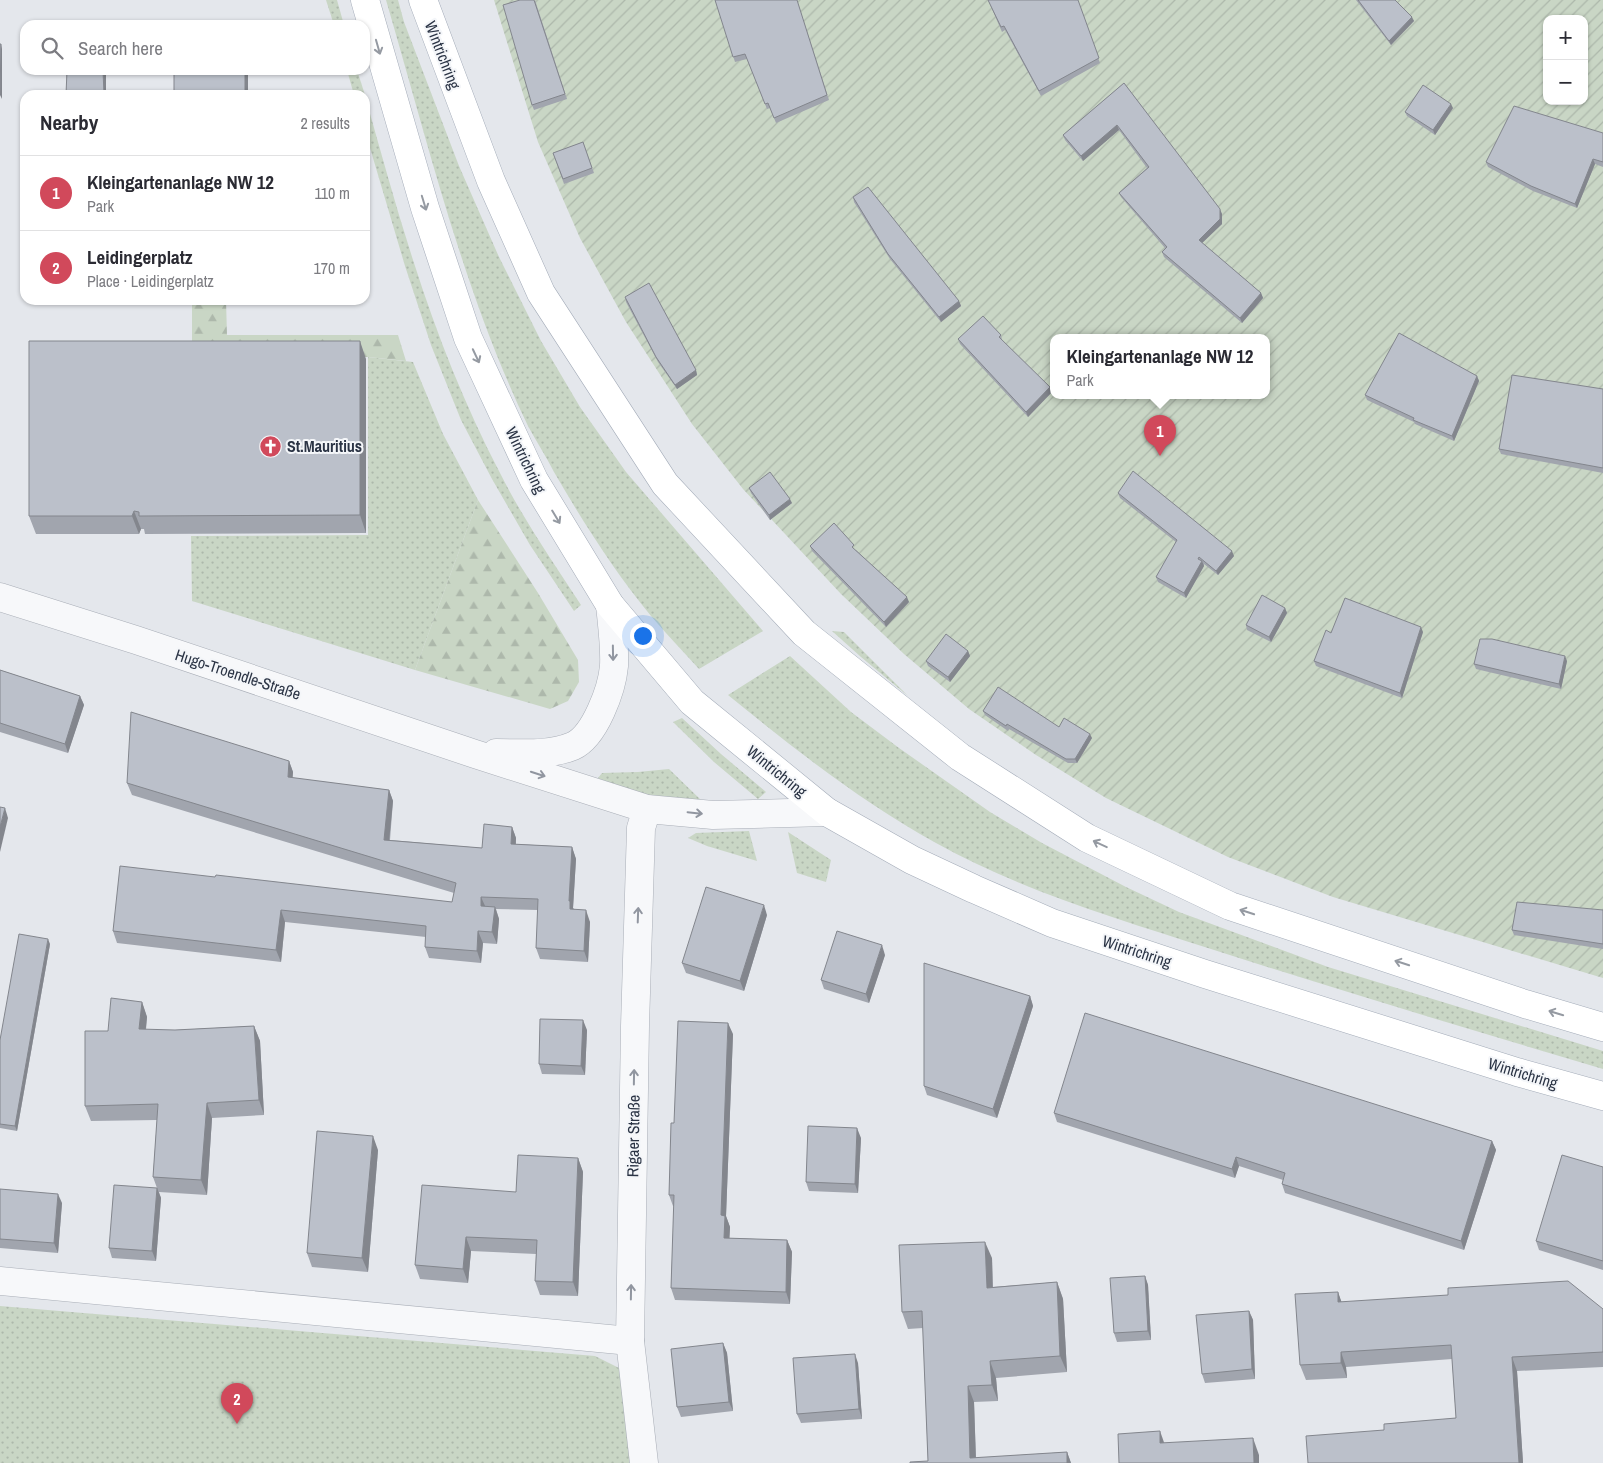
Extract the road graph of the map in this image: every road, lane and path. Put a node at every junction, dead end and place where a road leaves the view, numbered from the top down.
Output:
1 (365, 0) edge
2 (423, 0) edge
3 (0, 597) edge
4 (610, 605) junction
5 (475, 754) junction
6 (647, 809) junction
7 (827, 812) junction
8 (1603, 1027) edge
9 (1603, 1096) edge
10 (0, 1281) edge
11 (630, 1341) junction
12 (644, 1463) edge

1 -> 4 main road, Wintrichring
8 -> 2 main road, Wintrichring
3 - 5 street, Hugo-Troendle-Straße
4 -> 5 street, Hugo-Troendle-Straße
4 - 7 main road, Wintrichring
5 -> 6 street, Hugo-Troendle-Straße
6 -> 7 street, Hugo-Troendle-Straße
11 -> 6 street, Rigaer Straße
7 - 9 main road, Wintrichring
10 - 11 street
11 - 12 street, Rigaer Straße

